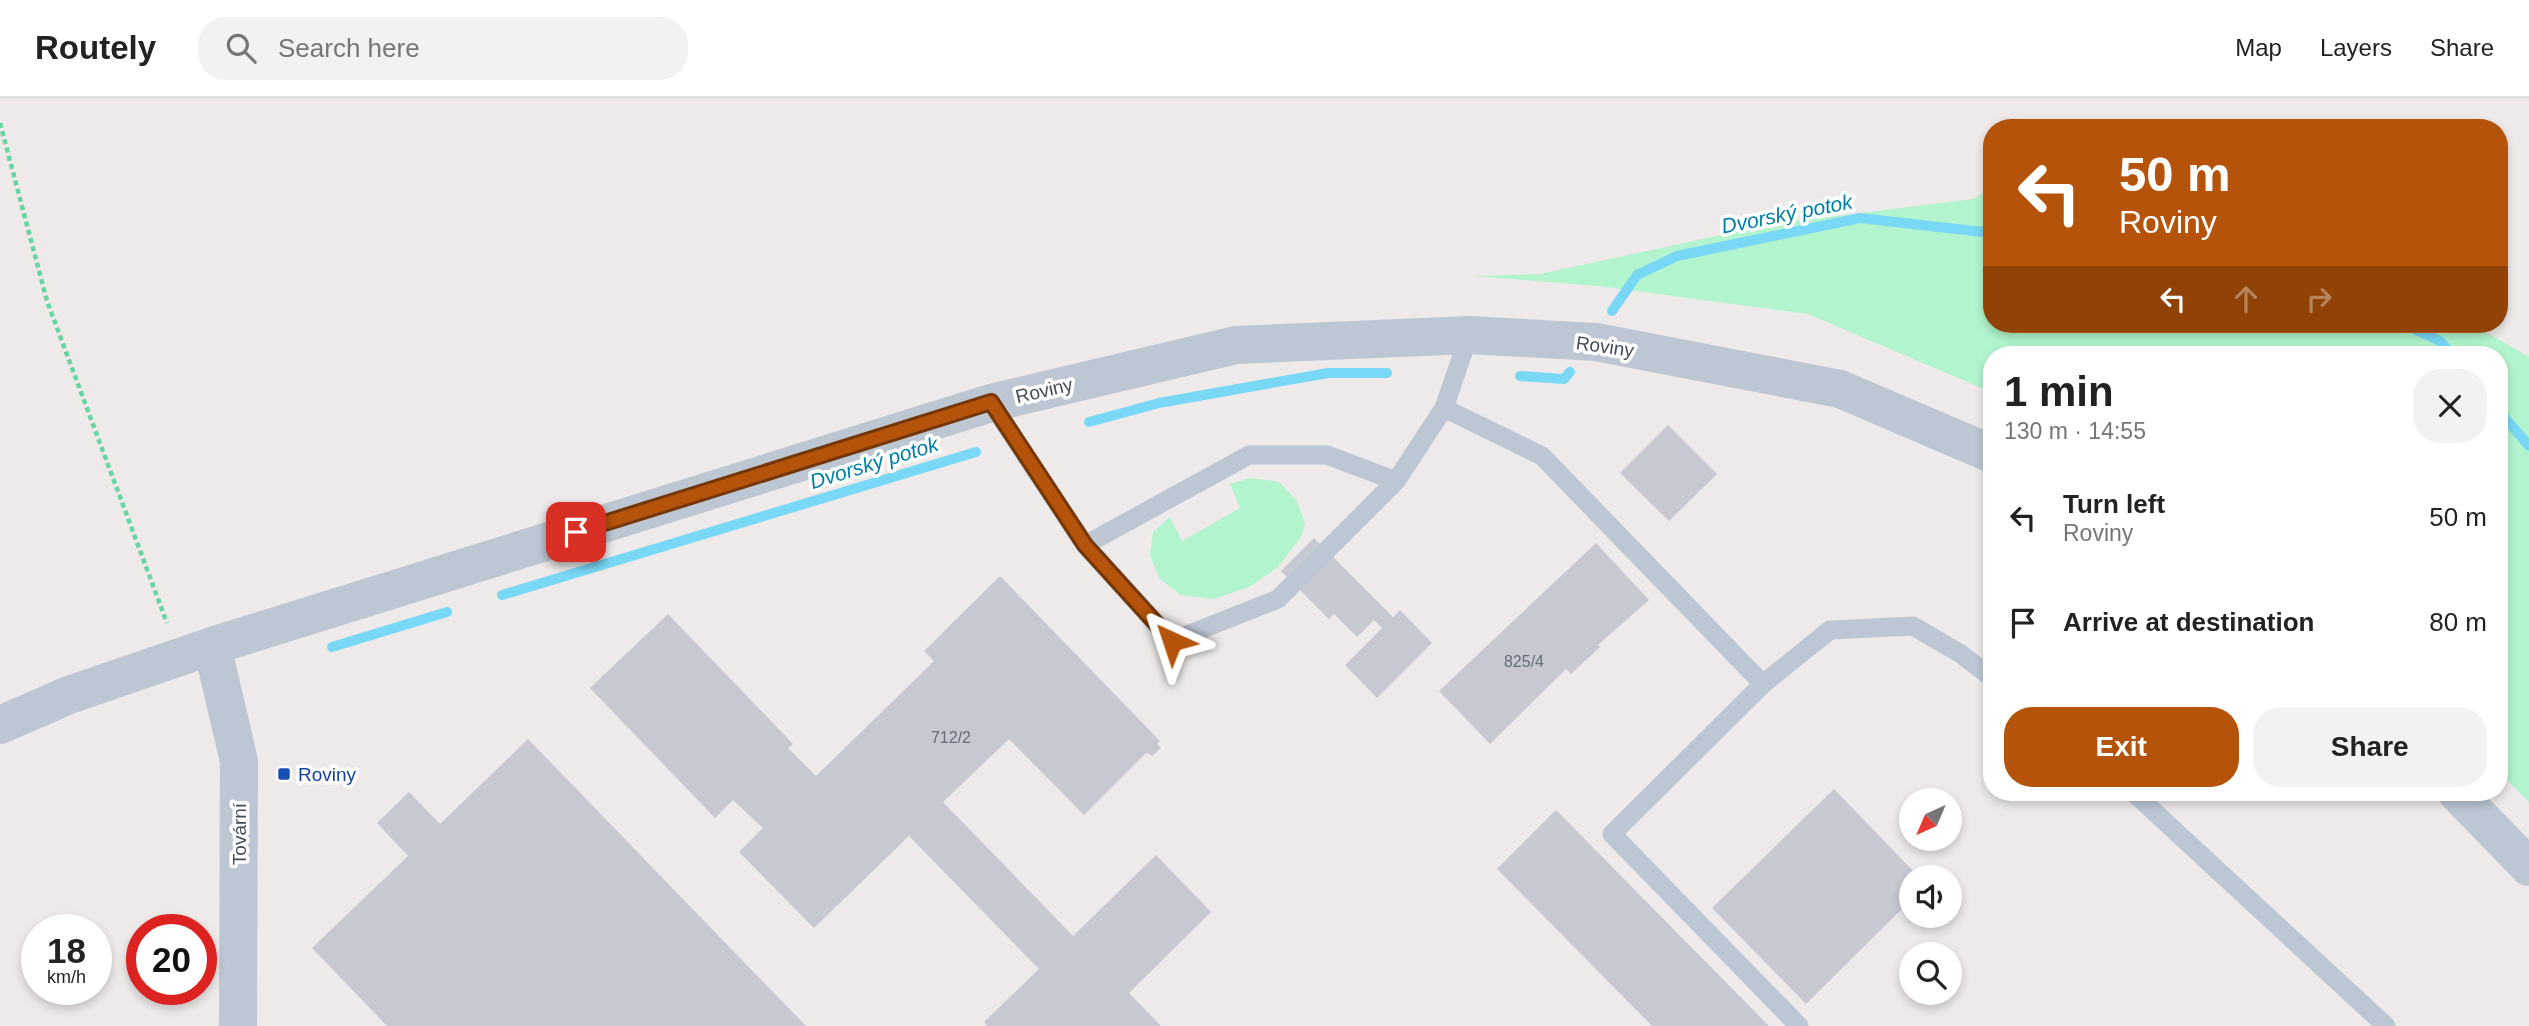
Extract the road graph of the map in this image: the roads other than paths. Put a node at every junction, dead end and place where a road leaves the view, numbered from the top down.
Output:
1 (1469, 335) junction
2 (991, 402) junction
3 (1444, 408) junction
4 (1983, 450) edge
5 (1396, 481) junction
6 (1085, 545) junction
7 (212, 646) junction
8 (1983, 671) edge
9 (1763, 684) junction
10 (0, 725) edge
11 (2143, 801) edge
12 (2465, 801) edge
13 (2529, 867) edge
14 (238, 1026) edge
15 (1799, 1026) edge
16 (2386, 1026) edge

1 - 2 street, Roviny
1 - 3 lane
1 - 4 street, Roviny
2 - 6 lane
2 - 7 street, Roviny
3 - 5 lane
3 - 9 lane
5 - 6 lane
5 - 6 lane
7 - 10 street, Roviny
7 - 14 street, Tovární
8 - 9 lane
9 - 15 lane
11 - 16 lane
12 - 13 street

